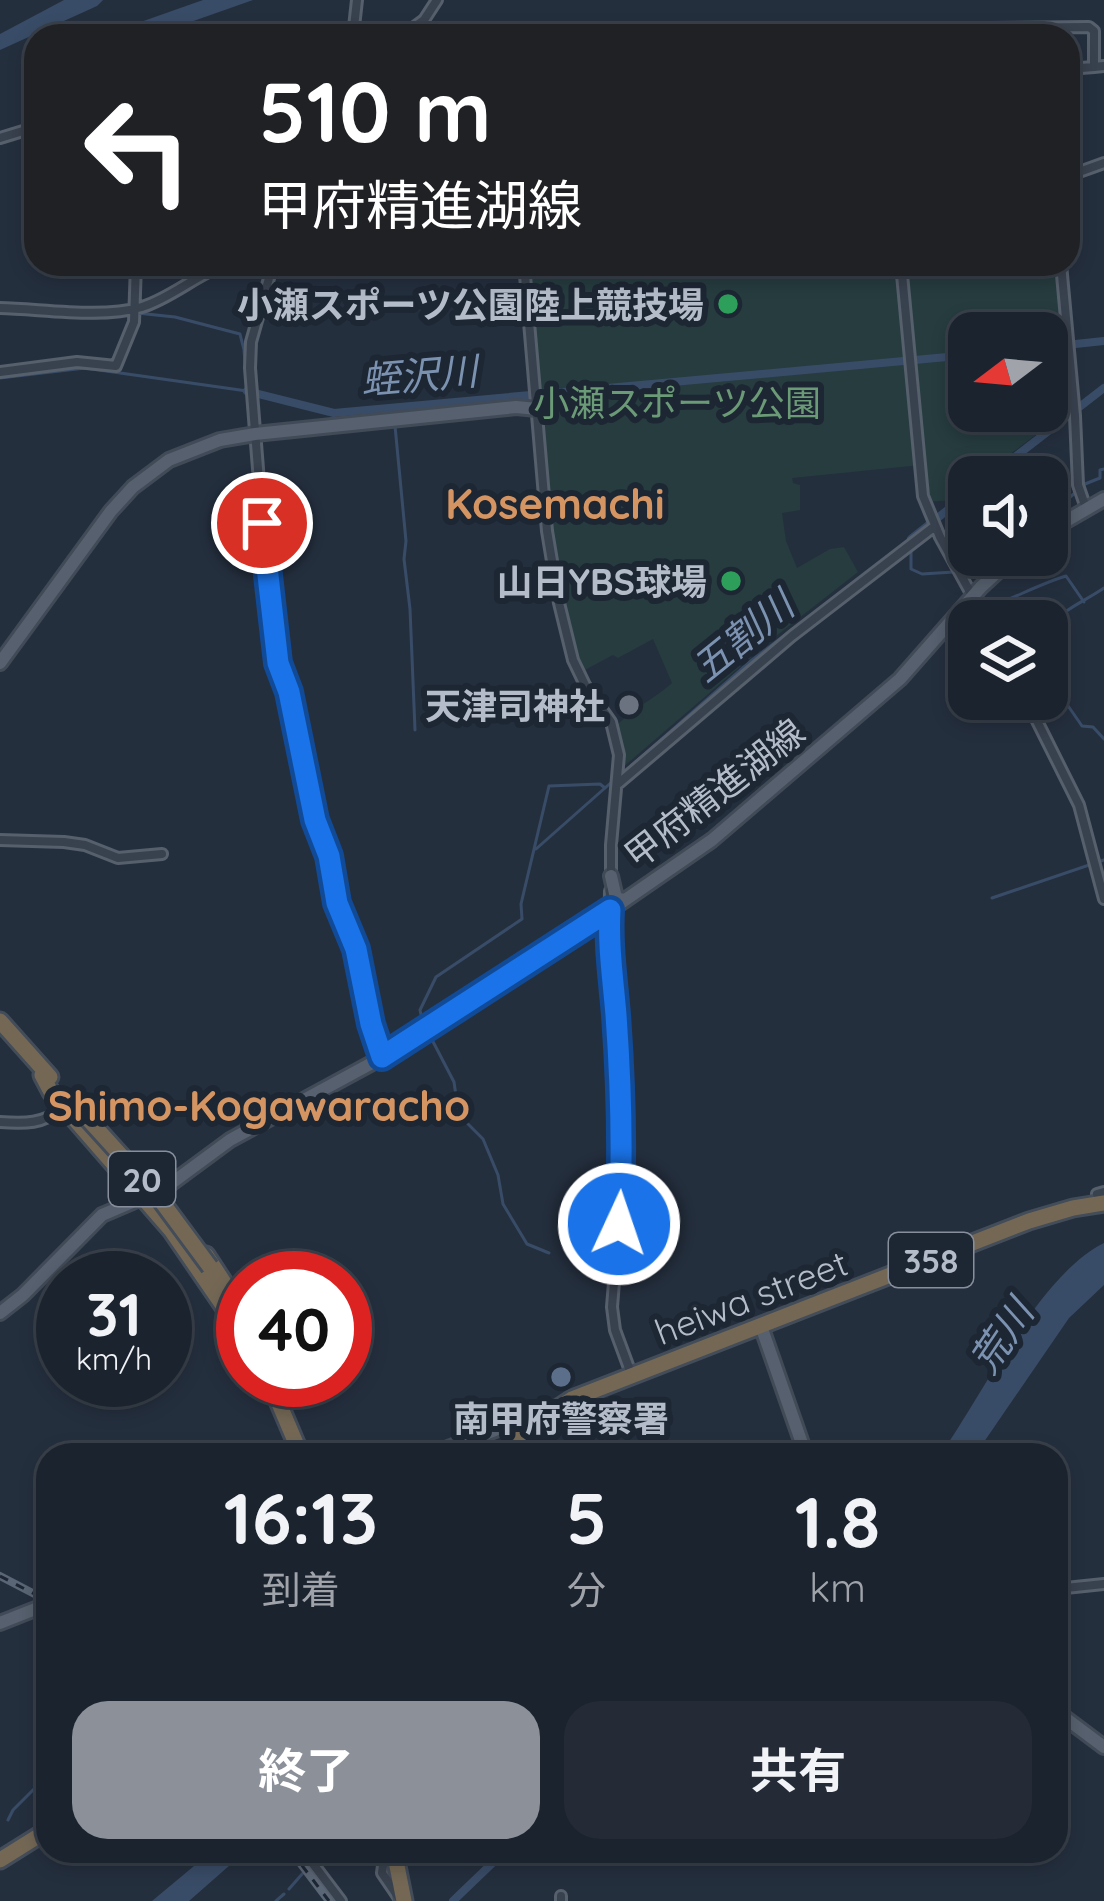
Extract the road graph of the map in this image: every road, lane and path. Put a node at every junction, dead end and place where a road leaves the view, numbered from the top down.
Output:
1 (437, 0) edge
2 (417, 24) edge
3 (1080, 27) edge
4 (1099, 67) edge
5 (136, 276) edge
6 (198, 276) edge
7 (270, 276) edge
8 (525, 276) edge
9 (902, 276) edge
10 (1062, 276) edge
11 (0, 308) edge
12 (136, 312) junction
13 (0, 372) edge
14 (536, 399) junction
15 (255, 434) junction
16 (1104, 499) edge
17 (1087, 508) junction
18 (1068, 519) edge
19 (933, 523) junction
20 (994, 576) edge
21 (973, 596) junction
22 (975, 600) edge
23 (0, 663) edge
24 (1037, 720) edge
25 (618, 780) junction
26 (0, 840) edge
27 (162, 854) dead end
28 (611, 876) junction
29 (1104, 899) edge
30 (625, 900) junction
31 (610, 910) junction
32 (0, 1025) edge
33 (382, 1057) junction
34 (44, 1074) junction
35 (65, 1101) junction
36 (0, 1122) edge
37 (150, 1193) junction
38 (1102, 1197) edge
39 (216, 1282) edge
40 (216, 1295) edge
41 (0, 1313) edge
42 (761, 1326) junction
43 (632, 1376) junction
44 (284, 1407) edge
45 (539, 1420) junction
46 (299, 1443) edge
47 (461, 1443) edge
48 (517, 1443) edge
49 (802, 1443) edge
50 (1104, 1585) edge
51 (1068, 1588) edge
52 (36, 1609) edge
53 (0, 1623) edge
54 (1068, 1720) edge
55 (1104, 1747) edge
56 (36, 1838) edge
57 (0, 1860) edge
58 (312, 1863) edge
59 (395, 1863) edge
60 (341, 1901) edge
61 (404, 1901) edge

1 - 2 street
3 - 4 street
5 - 12 street
6 - 12 street
7 - 15 street
8 - 14 street
9 - 19 street
10 - 17 street
11 - 12 street
12 - 13 street
14 - 15 main road
14 - 25 street
15 - 23 main road
15 - 33 street
16 - 17 main road
17 - 18 main road
19 - 21 street
19 - 25 street
20 - 21 main road, 甲府精進湖線
21 - 22 street
21 - 30 main road, 甲府精進湖線
24 - 29 street
25 - 28 street
26 - 27 street
28 - 30 main road
28 - 31 street
30 - 31 main road, 甲府精進湖線
31 - 33 main road, 甲府精進湖線
31 - 43 street
32 - 34 highway, 20
33 - 37 main road, 甲府精進湖線
34 - 35 highway, 20
34 - 37 highway
35 - 36 street
35 - 37 highway
35 - 39 highway, 20, bridge
37 - 40 highway
37 - 41 main road, 甲府精進湖線
38 - 42 highway, heiwa street / 358
42 - 43 highway, heiwa street / 358
42 - 49 main road
43 - 45 highway, heiwa street / 358
44 - 46 highway
45 - 47 main road
45 - 48 highway, heiwa street / 358
50 - 51 street
52 - 53 main road
54 - 55 main road
56 - 57 highway
58 - 60 street
59 - 61 highway

